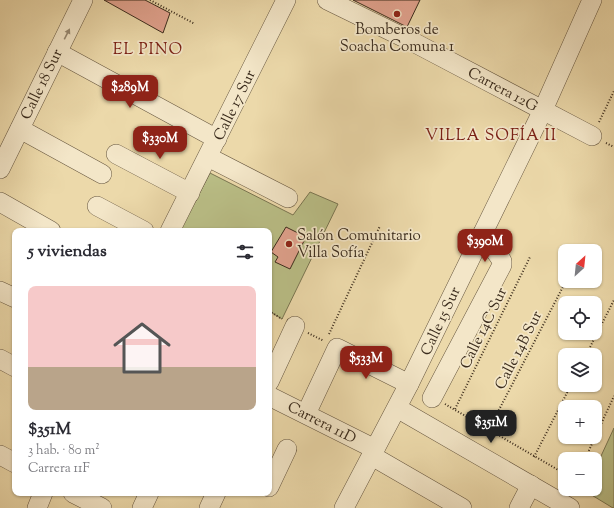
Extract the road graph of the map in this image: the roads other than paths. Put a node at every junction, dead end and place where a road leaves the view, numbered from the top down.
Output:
1 (83, 0) edge
2 (286, 0) edge
3 (327, 0) edge
4 (592, 0) edge
5 (57, 52) junction
6 (543, 110) junction
7 (20, 128) junction
8 (592, 136) road end
9 (217, 139) junction
10 (116, 154) dead end
11 (208, 157) junction
12 (0, 169) edge
13 (102, 174) dead end
14 (190, 193) junction
15 (288, 198) dead end
16 (0, 202) edge
17 (97, 206) dead end
18 (46, 228) edge
19 (138, 228) edge
20 (172, 228) edge
21 (483, 233) junction
22 (0, 291) edge
23 (12, 297) edge
24 (295, 326) dead end
25 (0, 359) edge
26 (12, 365) edge
27 (272, 376) edge
28 (410, 384) junction
29 (272, 397) edge
30 (432, 398) road end
31 (397, 408) junction
32 (306, 414) junction
33 (287, 449) dead end
34 (373, 453) junction
35 (0, 455) edge
36 (12, 461) edge
37 (272, 482) edge
38 (531, 485) junction
39 (42, 496) edge
40 (79, 496) edge
41 (148, 496) edge
42 (215, 496) edge
43 (37, 508) edge
44 (102, 508) edge
45 (142, 508) edge
46 (209, 508) edge
47 (345, 508) edge
48 (462, 508) edge
49 (520, 508) edge
50 (570, 508) edge

5 -> 1 street, Calle 18 Sur
2 - 9 street, Calle 17 Sur
3 - 6 street, Carrera 12G
4 - 6 street, Calle 15 Sur
5 - 7 street, Calle 18 Sur
5 - 9 street
6 - 8 street, Carrera 12G
6 - 21 street, Calle 15 Sur
7 - 12 street, Calle 18 Sur
7 - 13 street
9 - 11 street, Calle 17 Sur
10 - 14 street
11 - 14 street, Calle 17 Sur
11 - 15 street
14 - 20 street, Calle 17 Sur
16 - 18 street
17 - 19 street
21 - 28 street, Calle 15 Sur
21 - 30 street
22 - 23 street
24 - 27 street
25 - 26 street
28 - 31 street, Calle 15 Sur
28 - 32 street
29 - 32 street, Carrera 11D
31 - 34 street, Calle 15 Sur
31 - 38 street
32 - 34 street, Carrera 11D
33 - 37 street
34 - 47 street, Calle 15 Sur
34 - 48 street, Carrera 11D
35 - 36 street
38 - 49 street
38 - 50 street
39 - 43 street
40 - 44 street
41 - 45 street
42 - 46 street

